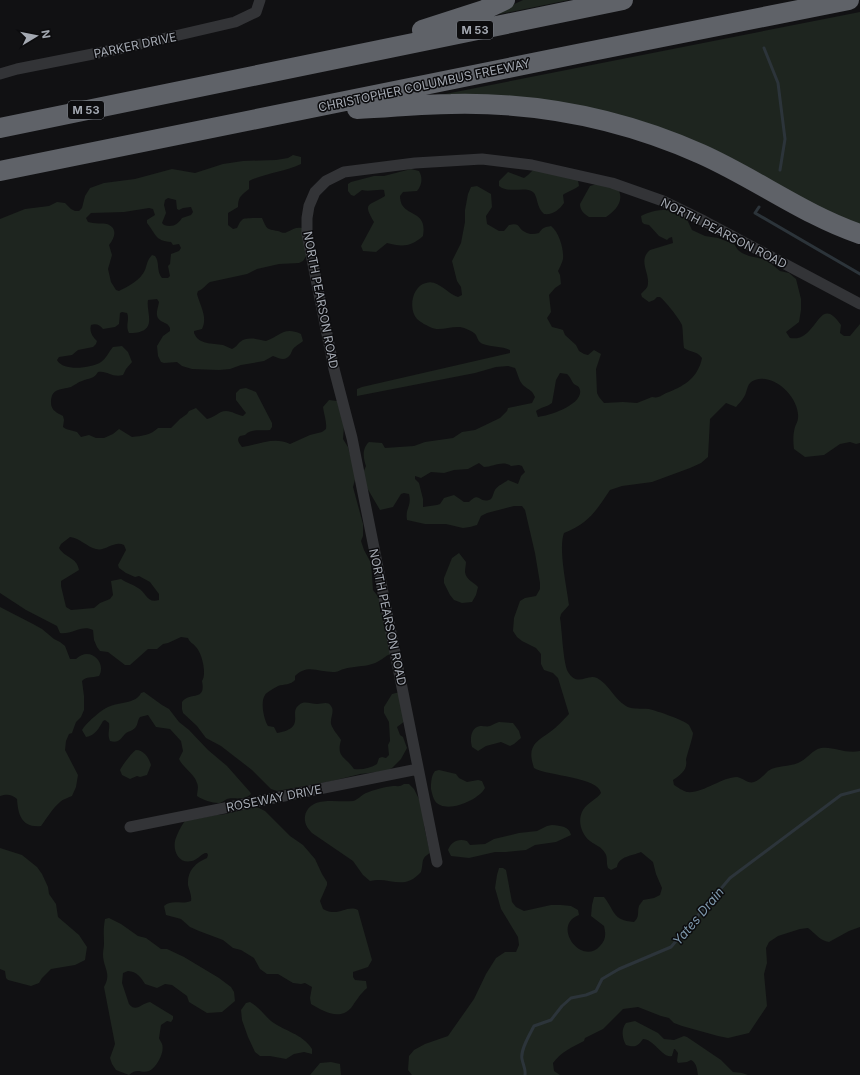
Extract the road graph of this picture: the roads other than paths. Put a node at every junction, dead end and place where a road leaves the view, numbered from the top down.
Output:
1 (260, 0) edge
2 (505, 0) edge
3 (623, 0) edge
4 (849, 0) edge
5 (327, 61) junction
6 (0, 74) edge
7 (285, 114) junction
8 (0, 128) edge
9 (0, 171) edge
10 (860, 234) edge
11 (860, 304) edge
12 (418, 769) junction
13 (130, 827) dead end
14 (437, 862) dead end

1 - 6 street, PARKER DRIVE
2 - 5 highway
3 - 5 highway, M 53
4 - 7 highway, CHRISTOPHER COLUMBUS FREEWAY
5 - 8 highway, M 53
7 - 9 highway, CHRISTOPHER COLUMBUS FREEWAY
7 - 10 highway
11 - 12 street, NORTH PEARSON ROAD
12 - 13 street, ROSEWAY DRIVE
12 - 14 street, NORTH PEARSON ROAD

